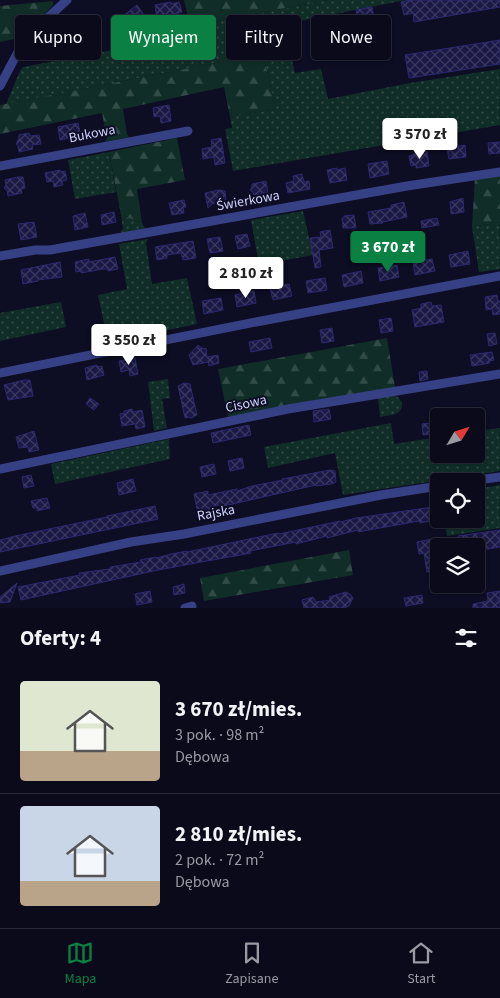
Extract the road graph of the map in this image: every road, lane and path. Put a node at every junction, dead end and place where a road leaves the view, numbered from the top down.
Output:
1 (67, 0) edge
2 (0, 86) edge
3 (188, 131) dead end
4 (0, 166) edge
5 (500, 172) edge
6 (0, 256) edge
7 (500, 276) edge
8 (0, 373) edge
9 (500, 374) edge
10 (0, 470) edge
11 (500, 477) edge
12 (485, 479) edge
13 (430, 487) edge
14 (0, 571) edge

1 - 2 street
3 - 4 street, Bukowa
5 - 6 street, Świerkowa
7 - 8 street
9 - 10 street, Cisowa
11 - 12 street
13 - 14 street, Rajska

